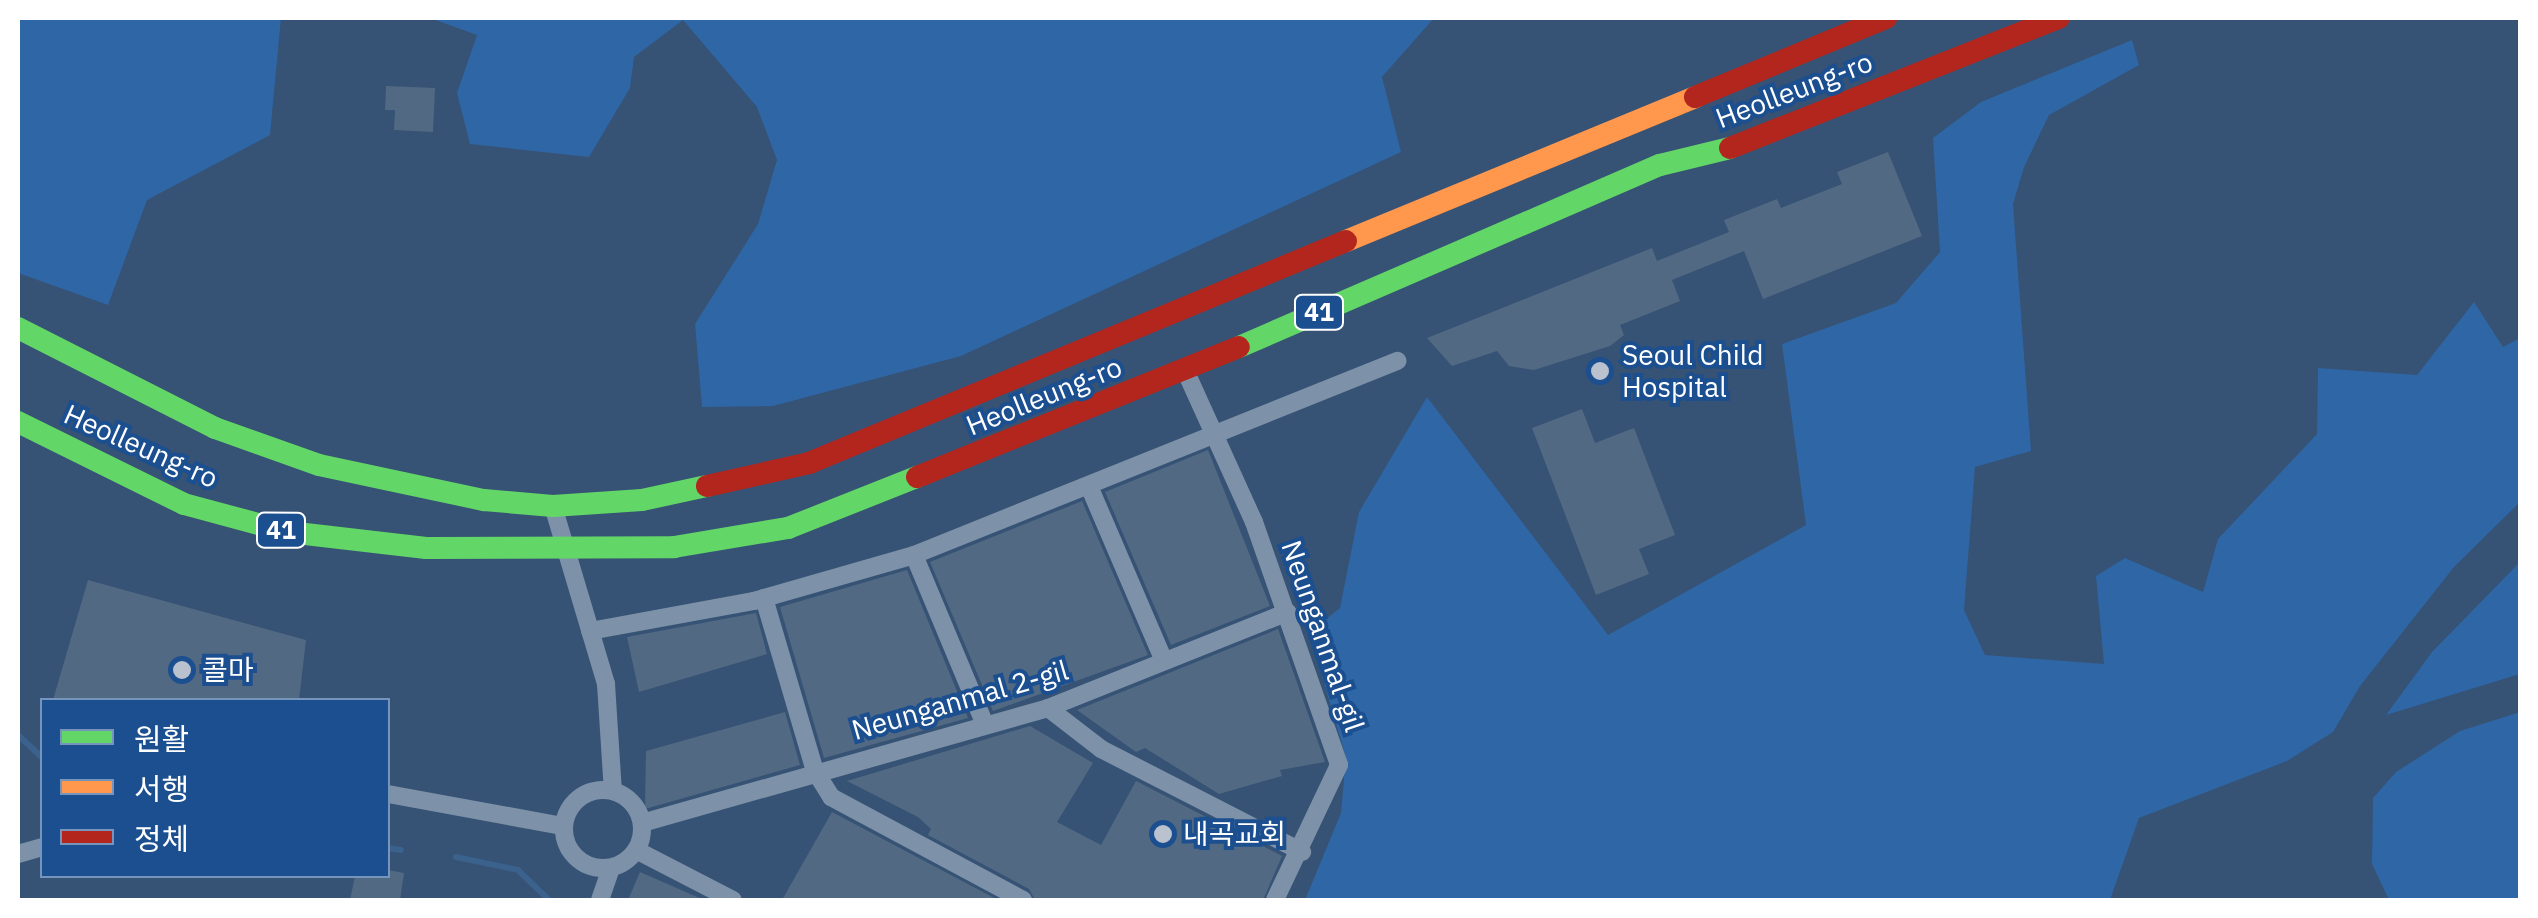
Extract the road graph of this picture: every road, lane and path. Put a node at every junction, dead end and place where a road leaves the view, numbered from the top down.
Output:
1 (1886, 18) edge
2 (2059, 18) edge
3 (18, 328) edge
4 (1397, 361) dead end
5 (1186, 370) junction
6 (18, 422) edge
7 (1218, 437) junction
8 (1089, 486) junction
9 (554, 506) junction
10 (566, 552) junction
11 (914, 554) junction
12 (764, 598) junction
13 (1288, 612) junction
14 (590, 631) junction
15 (1164, 661) junction
16 (1048, 708) junction
17 (985, 724) junction
18 (815, 770) junction
19 (613, 791) junction
20 (390, 794) edge
21 (642, 822) junction
22 (563, 826) junction
23 (636, 850) junction
24 (1302, 852) junction
25 (611, 868) junction
26 (993, 894) edge
27 (600, 900) edge
28 (733, 900) edge
29 (1023, 900) edge
30 (1275, 900) edge

1 - 9 main road, Heolleung-ro / 41
2 - 5 main road, Heolleung-ro / 41
3 - 9 main road, Heolleung-ro / 41
4 - 7 street
5 - 7 street, Neunganmal-gil
5 - 10 main road, Heolleung-ro / 41
6 - 10 main road, Heolleung-ro / 41
7 - 8 street
7 - 13 street, Neunganmal-gil
8 - 11 street
8 - 15 street
9 - 10 street
10 - 14 street
11 - 12 street
11 - 17 street
12 - 14 street
12 - 18 street
13 - 15 street, Neunganmal 2-gil
13 - 24 street, Neunganmal-gil
14 - 19 street
15 - 16 street, Neunganmal 2-gil
16 - 17 street, Neunganmal 2-gil
16 - 24 street
17 - 18 street, Neunganmal 2-gil
18 - 21 street, Neunganmal 2-gil
18 - 26 street
19 - 21 street
19 - 22 street
20 - 22 street
21 - 23 street
22 - 25 street
23 - 25 street
23 - 28 street
24 - 30 street, Neunganmal-gil
25 - 27 street
26 - 29 street

